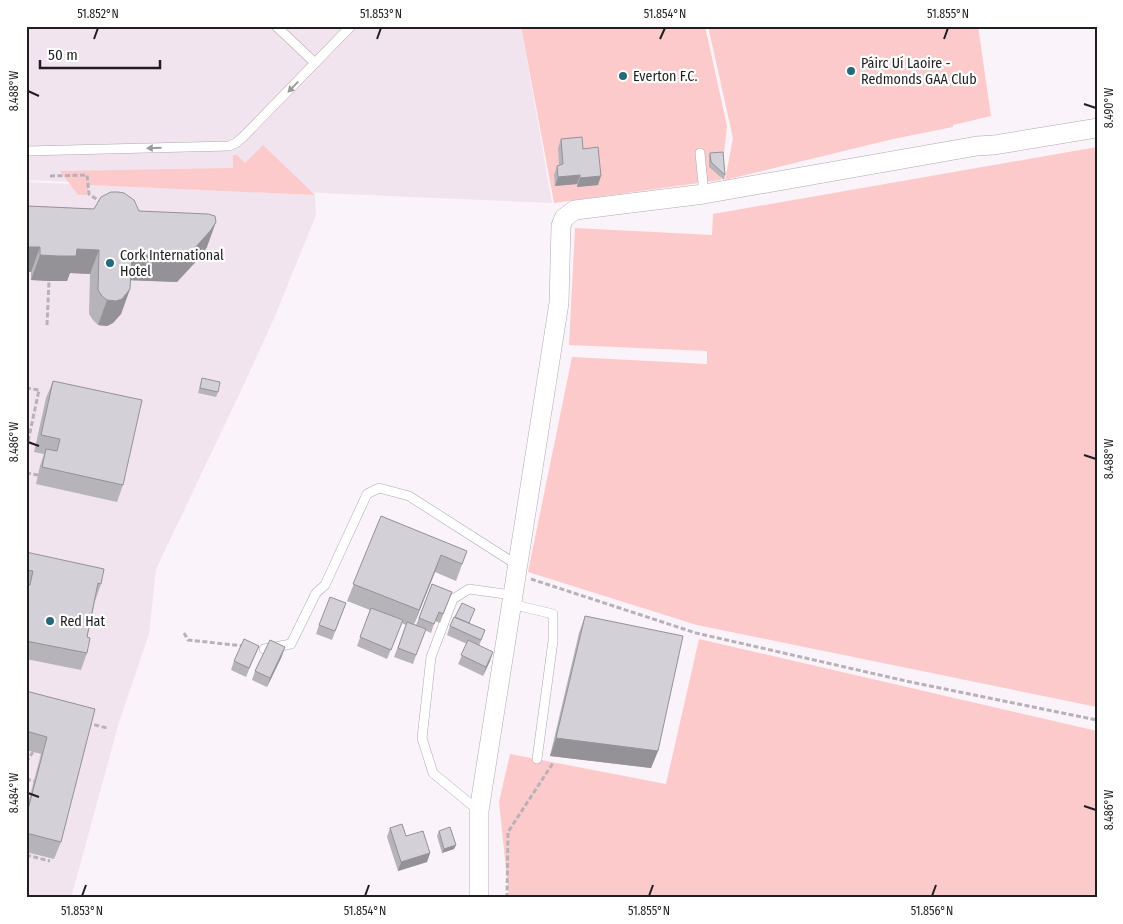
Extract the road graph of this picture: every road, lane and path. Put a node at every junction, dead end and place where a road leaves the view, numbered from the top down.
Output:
1 (276, 26) edge
2 (351, 26) edge
3 (315, 64) junction
4 (1097, 128) edge
5 (26, 151) edge
6 (700, 153) dead end
7 (50, 176) dead end
8 (704, 194) junction
9 (107, 205) edge
10 (49, 281) dead end
11 (46, 325) dead end
12 (26, 388) edge
13 (26, 451) edge
14 (26, 473) edge
15 (38, 475) dead end
16 (517, 570) junction
17 (511, 600) junction
18 (184, 633) dead end
19 (264, 648) joint
20 (1097, 720) edge
21 (80, 721) edge
22 (107, 728) dead end
23 (33, 752) dead end
24 (537, 759) dead end
25 (26, 762) edge
26 (553, 763) dead end
27 (26, 779) edge
28 (34, 781) edge
29 (479, 811) junction
30 (26, 855) edge
31 (50, 862) dead end
32 (479, 898) edge
33 (507, 898) edge

1 - 3 lane
2 - 3 lane
3 -> 5 lane
4 - 8 street
6 - 8 lane
7 - 9 path
8 - 16 street
10 - 11 path
12 - 13 path
14 - 15 path
16 - 17 street
16 - 19 lane
16 - 20 path
17 - 24 lane
17 - 29 street
17 - 29 lane
18 - 19 path
21 - 22 path
23 - 25 path
26 - 33 path
27 - 28 path
29 - 32 street
30 - 31 path

